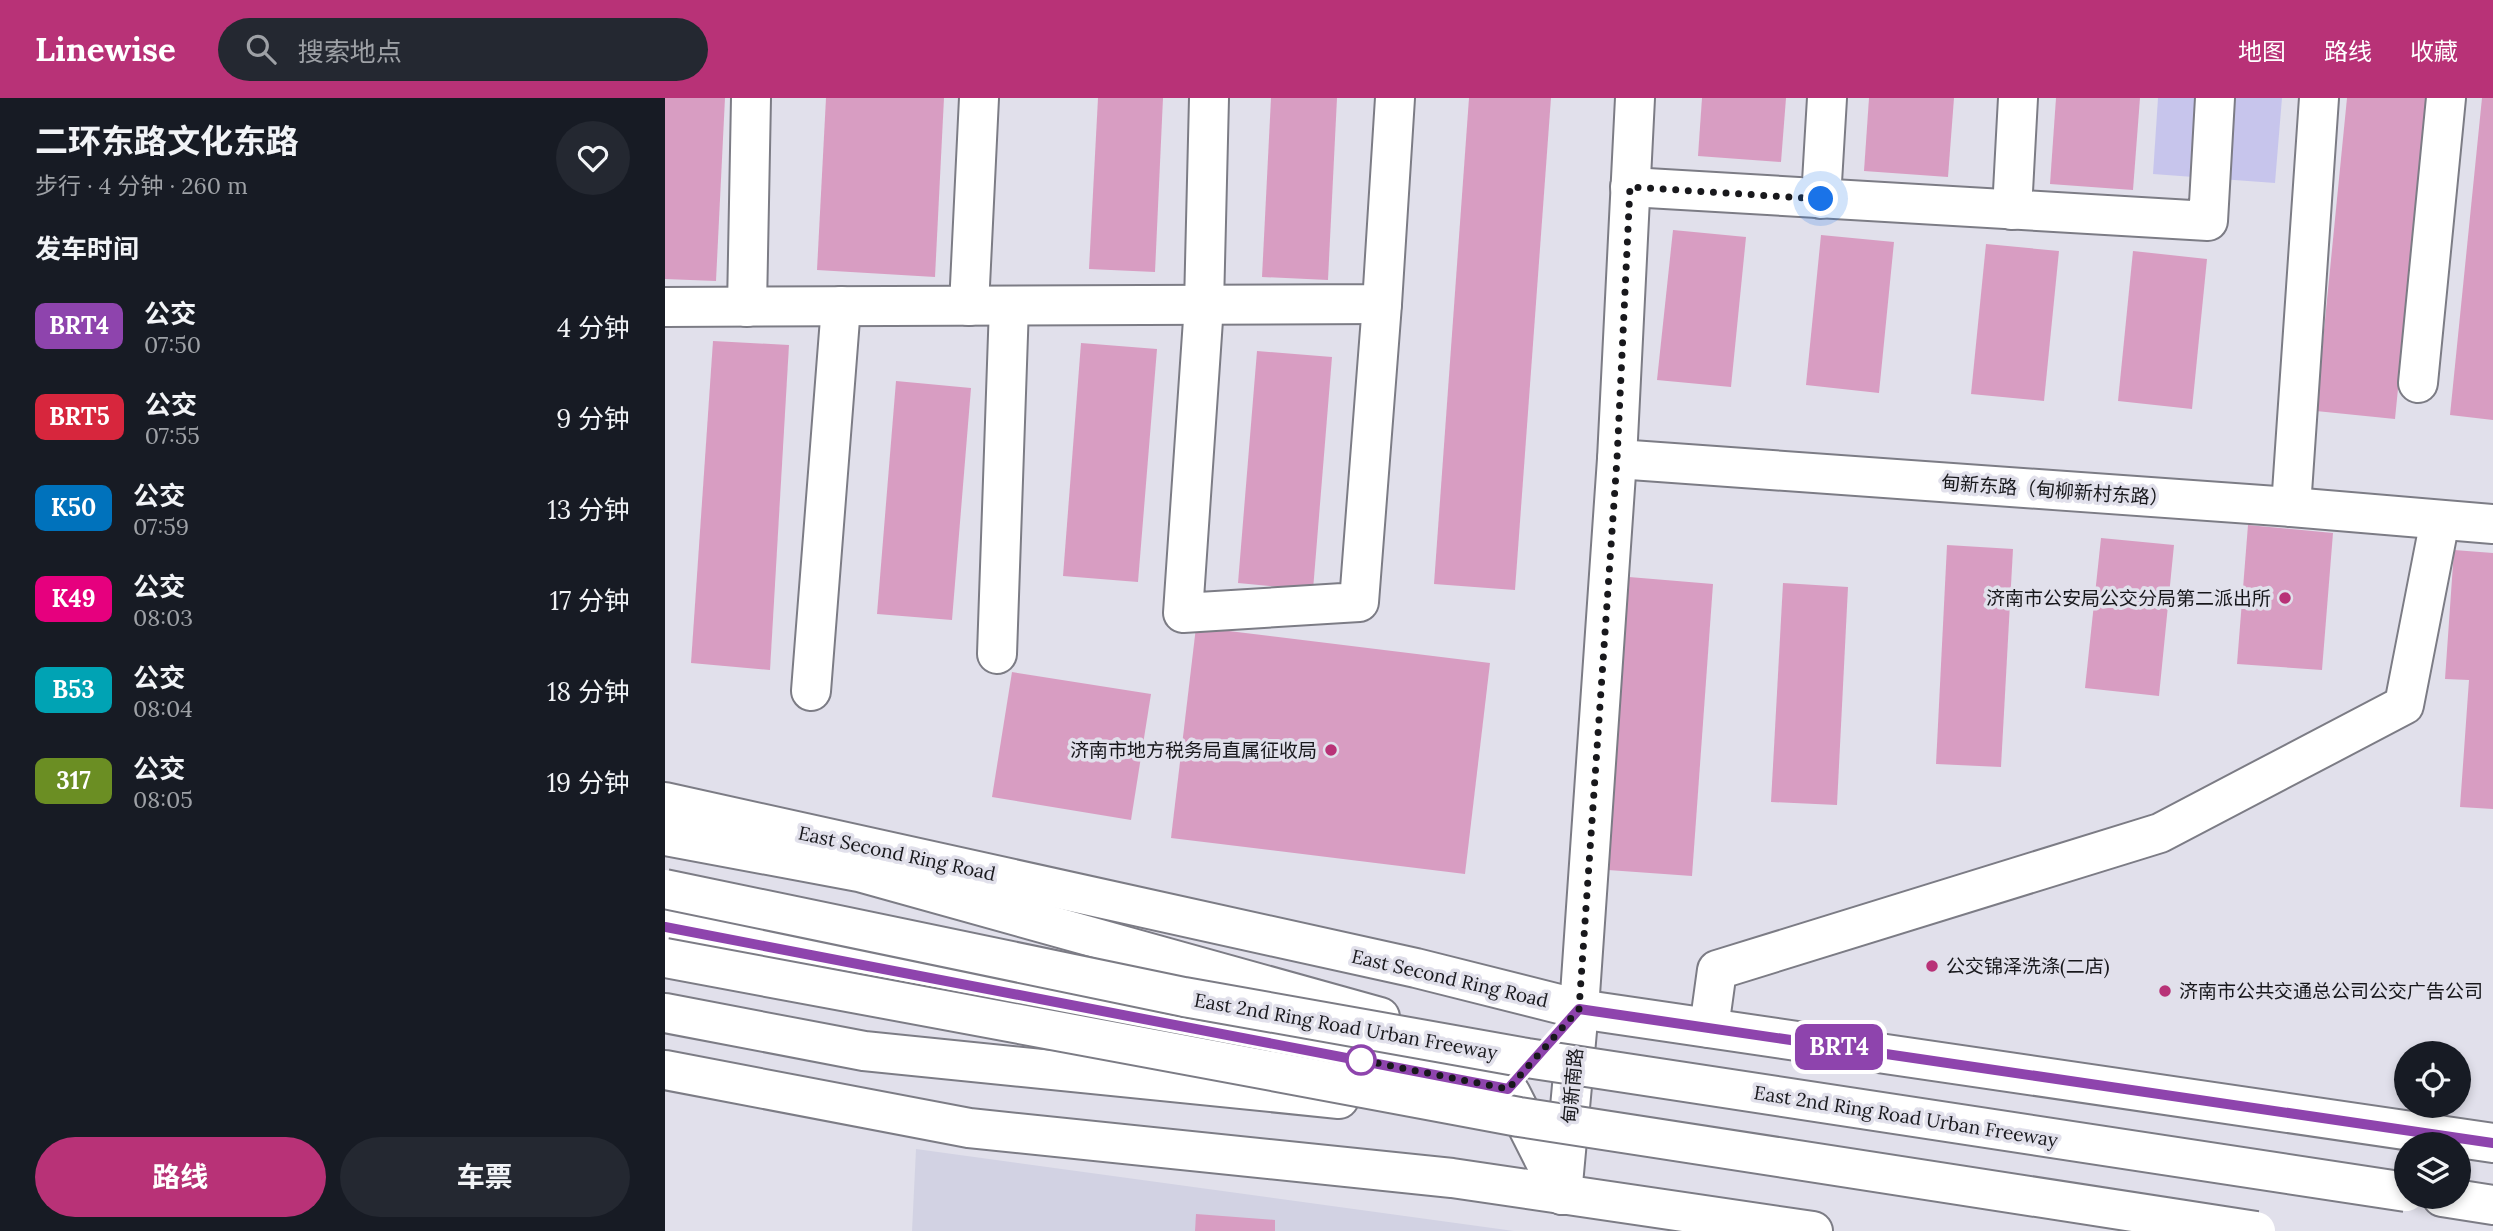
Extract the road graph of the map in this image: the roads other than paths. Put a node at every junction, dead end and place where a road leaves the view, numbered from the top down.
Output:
1 (751, 98) edge
2 (979, 98) edge
3 (1209, 98) edge
4 (1395, 98) edge
5 (1635, 98) edge
6 (1827, 98) edge
7 (2018, 98) edge
8 (2215, 98) edge
9 (2319, 98) edge
10 (2446, 98) edge
11 (1630, 187) junction
12 (1821, 199) junction
13 (2013, 209) junction
14 (1204, 304) junction
15 (1382, 304) junction
16 (841, 306) junction
17 (968, 306) junction
18 (1009, 306) junction
19 (665, 307) edge
20 (747, 307) junction
21 (2418, 383) dead end
22 (1617, 459) junction
23 (2291, 507) junction
24 (2440, 520) junction
25 (2493, 524) edge
26 (996, 654) dead end
27 (811, 691) dead end
28 (665, 802) edge
29 (665, 836) edge
30 (665, 889) edge
31 (665, 927) edge
32 (665, 958) edge
33 (1579, 1009) junction
34 (665, 1013) edge
35 (1709, 1028) junction
36 (665, 1070) edge
37 (1518, 1088) junction
38 (2493, 1143) edge
39 (2394, 1191) edge
40 (1562, 1195) junction
41 (2471, 1202) edge
42 (2493, 1205) edge
43 (1813, 1231) edge
44 (2256, 1231) edge

1 - 20 main road
2 - 17 main road
3 - 14 main road
4 - 15 main road
5 - 11 main road, 甸新南路
6 - 12 main road
7 - 13 main road
8 - 13 main road
9 - 23 main road
10 - 21 main road
11 - 12 main road
11 - 22 main road, 甸新南路
12 - 13 main road
14 - 15 main road
14 - 15 main road
14 - 18 main road
16 - 17 main road
16 - 20 main road
16 - 27 main road
17 - 18 main road
18 - 26 main road
19 - 20 main road
22 - 23 main road, 甸新东路（甸柳新村东路）
22 - 33 main road, 甸新南路
23 - 24 main road, 甸新东路（甸柳新村东路）
24 - 25 main road, 甸新东路（甸柳新村东路）
24 - 35 main road
28 - 33 main road, East Second Ring Road
29 - 37 main road, bridge
30 - 37 main road, East 2nd Ring Road Urban Freeway, bridge
31 - 37 main road
32 - 37 main road, East 2nd Ring Road Urban Freeway, bridge
33 - 35 main road, East Second Ring Road
33 - 37 main road
33 - 40 main road, 甸新南路
34 - 37 main road, bridge
35 - 38 main road, East Second Ring Road
36 - 40 main road
37 - 39 main road, East 2nd Ring Road Urban Freeway, bridge
37 - 40 main road
37 - 44 main road, East 2nd Ring Road Urban Freeway, bridge
40 - 43 main road
41 - 42 main road

